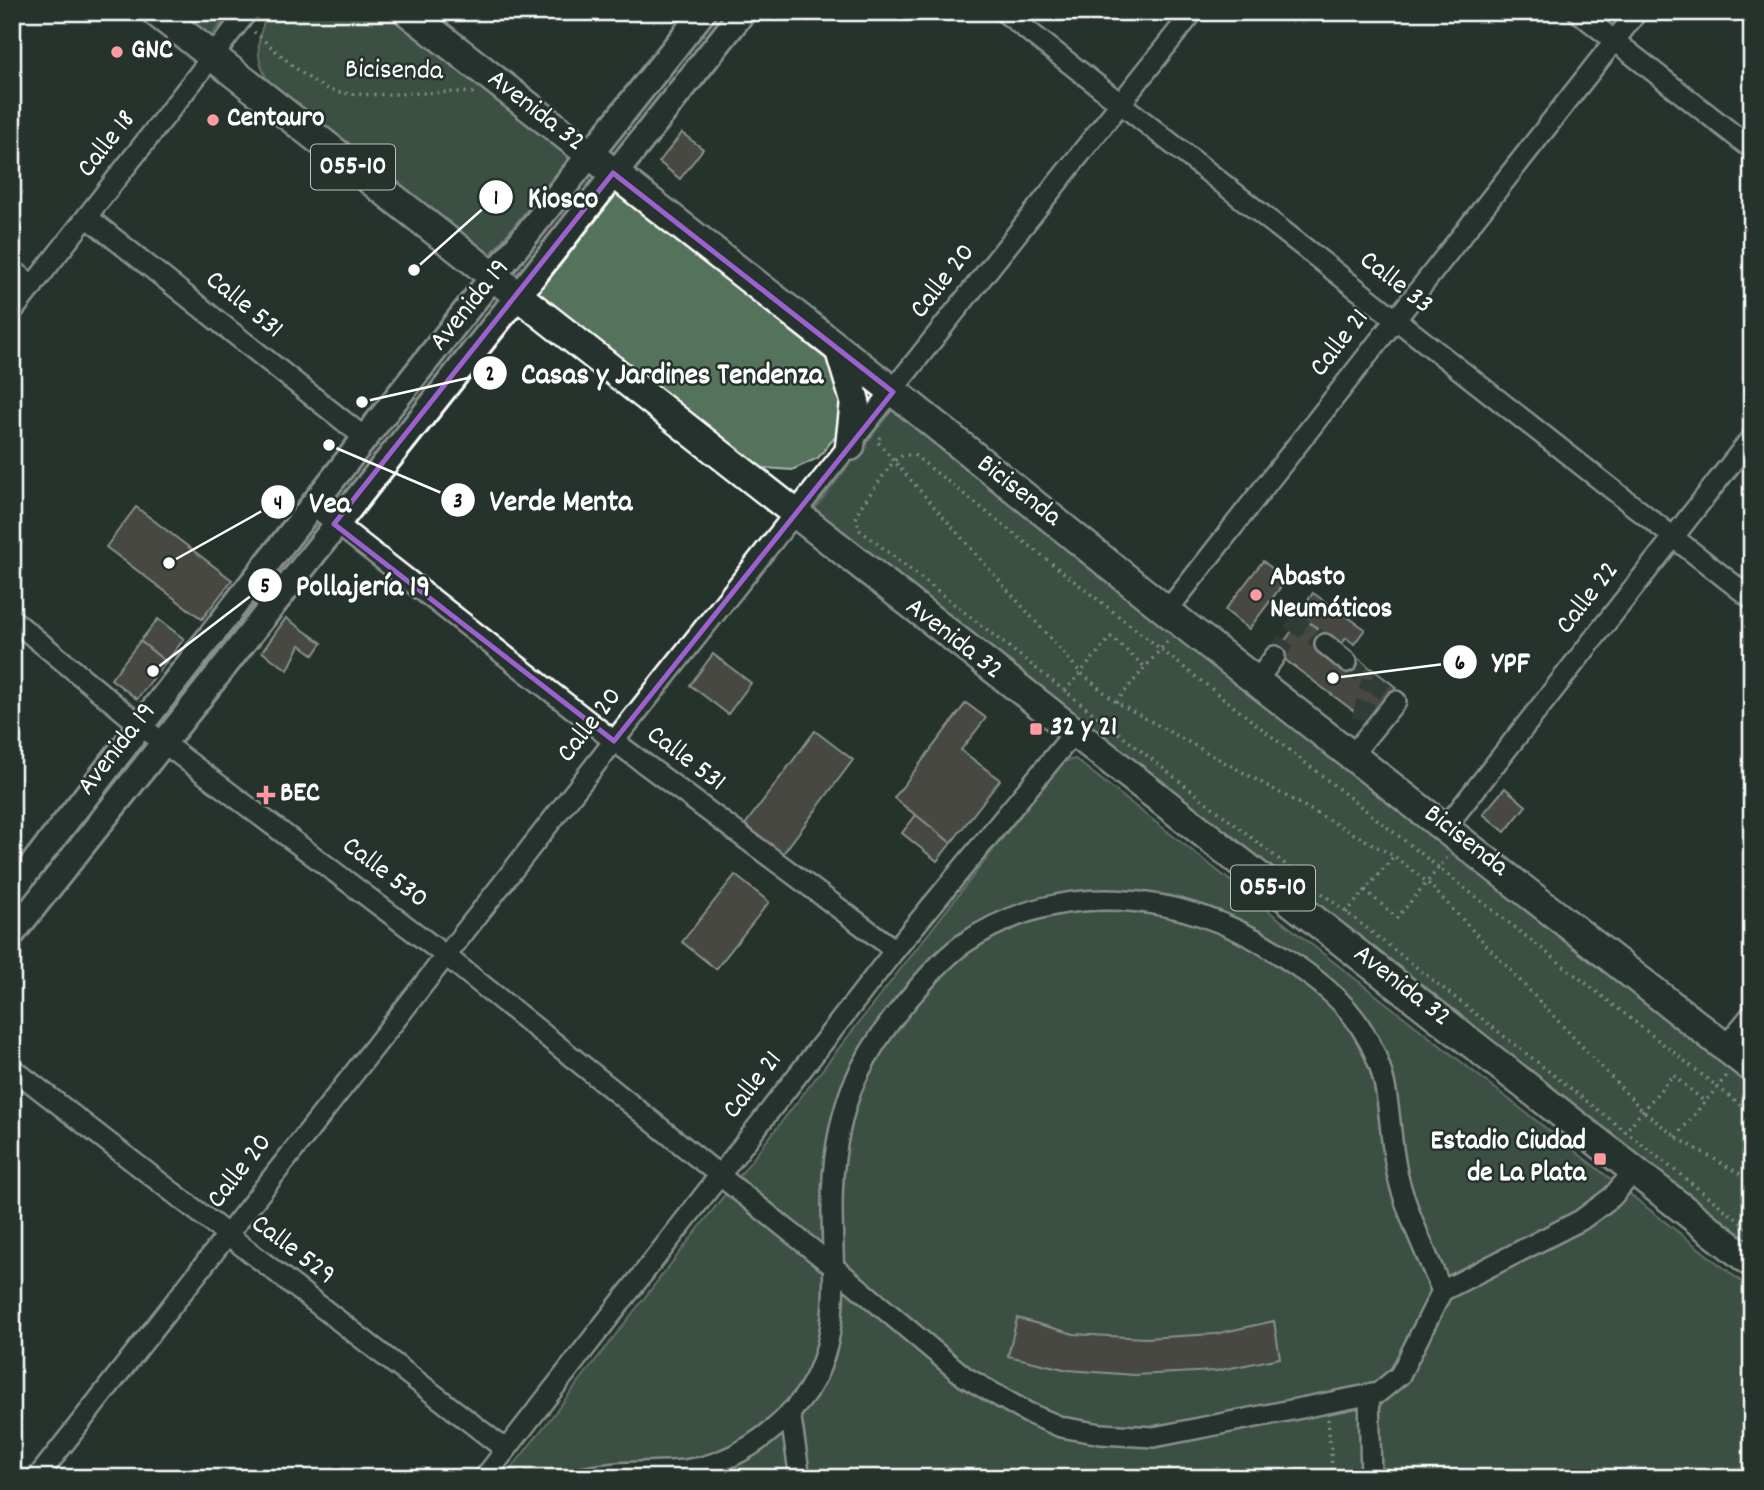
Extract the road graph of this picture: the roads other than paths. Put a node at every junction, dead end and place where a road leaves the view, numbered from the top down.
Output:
1 (156, 12) edge
2 (408, 12) edge
3 (703, 12) edge
4 (743, 12) edge
5 (1004, 12) edge
6 (1193, 12) edge
7 (1578, 12) edge
8 (1637, 12) edge
9 (243, 17) edge
10 (1615, 41) junction
11 (213, 57) junction
12 (1120, 103) junction
13 (1752, 149) edge
14 (591, 156) junction
15 (613, 173) junction
16 (87, 217) junction
17 (12, 269) edge
18 (494, 277) junction
19 (33, 285) junction
20 (517, 296) junction
21 (12, 312) edge
22 (1396, 320) junction
23 (840, 351) junction
24 (889, 407) junction
25 (1752, 437) edge
26 (365, 438) junction
27 (850, 446) junction
28 (314, 506) junction
29 (793, 514) junction
30 (334, 524) junction
31 (1673, 537) junction
32 (1752, 599) edge
33 (1175, 617) junction
34 (12, 619) edge
35 (1325, 644) tunnel mouth
36 (1275, 656) tunnel mouth
37 (1347, 662) tunnel mouth
38 (1257, 681) junction
39 (1396, 701) dead end
40 (1361, 720) tunnel mouth
41 (141, 726) junction
42 (1073, 734) junction
43 (614, 741) junction
44 (163, 742) junction
45 (1352, 755) junction
46 (1453, 835) junction
47 (12, 891) edge
48 (12, 934) edge
49 (895, 950) junction
50 (446, 956) junction
51 (1752, 1013) edge
52 (1734, 1066) edge
53 (12, 1068) edge
54 (1634, 1170) junction
55 (719, 1177) junction
56 (227, 1236) junction
57 (1752, 1263) edge
58 (834, 1267) junction
59 (1442, 1291) junction
60 (1369, 1394) junction
61 (790, 1412) junction
62 (506, 1450) junction
63 (37, 1478) edge
64 (484, 1478) edge
65 (582, 1478) edge
66 (800, 1478) edge
67 (1371, 1478) edge

1 - 11 highway, Avenida 32 / 055-10
2 - 14 highway, Avenida 32
3 - 14 main road, Avenida 19
4 - 15 main road, Avenida 19
5 - 12 street, Calle 33
6 - 12 street, Calle 20
7 - 10 street
8 - 10 street, Calle 21
9 - 11 street, Calle 18
10 - 13 street
10 - 22 street, Calle 21
11 - 16 street, Calle 18
11 - 18 highway, Avenida 32 / 055-10
12 - 22 street, Calle 33
12 - 24 street, Calle 20
14 - 15 highway, Avenida 32
14 - 18 main road, Avenida 19
15 - 20 main road, Avenida 19
15 - 23 highway, Avenida 32
16 - 19 street, Calle 18
16 - 26 street, Calle 531
17 - 19 street
18 - 20 highway, Avenida 32 / 055-10
18 - 26 main road, Avenida 19
19 - 21 street, Calle 18
20 - 29 highway, Avenida 32 / 055-10
20 - 30 main road, Avenida 19
22 - 31 street, Calle 33
22 - 33 street, Calle 21
23 - 24 highway, Avenida 32
23 - 27 highway
24 - 27 street, Calle 20
24 - 33 highway, Avenida 32
25 - 31 street, Calle 22
26 - 28 main road, Avenida 19
27 - 29 street, Calle 20
28 - 30 street, Calle 531
28 - 41 main road, Avenida 19
29 - 42 highway, Avenida 32 / 055-10
29 - 43 street, Calle 20
30 - 43 street, Calle 531
30 - 44 main road, Avenida 19
31 - 32 street, Calle 33
31 - 46 street, Calle 22
33 - 38 highway, Avenida 32
34 - 41 street, Calle 530
35 - 37 street
36 - 38 street
38 - 45 highway, Avenida 32
39 - 45 street
40 - 45 street
41 - 44 street, Calle 530
41 - 47 main road, Avenida 19
42 - 49 street, Calle 21
42 - 54 highway, Avenida 32 / 055-10
43 - 49 street, Calle 531
43 - 50 street, Calle 20
44 - 48 main road, Avenida 19
44 - 50 street, Calle 530
45 - 46 highway, Avenida 32
46 - 52 highway, Avenida 32
49 - 55 street, Calle 21
50 - 55 street, Calle 530
50 - 56 street, Calle 20
51 - 52 street
53 - 56 street, Calle 529
54 - 57 highway, Avenida 32 / 055-10
54 - 59 street
55 - 58 street, Calle 530
55 - 62 street, Calle 21
56 - 62 street, Calle 529
56 - 63 street, Calle 20
58 - 59 street
58 - 60 street, Calle 530
58 - 61 street
59 - 60 street, Calle 530
60 - 67 street
61 - 65 street
61 - 66 street
62 - 64 street, Calle 21

